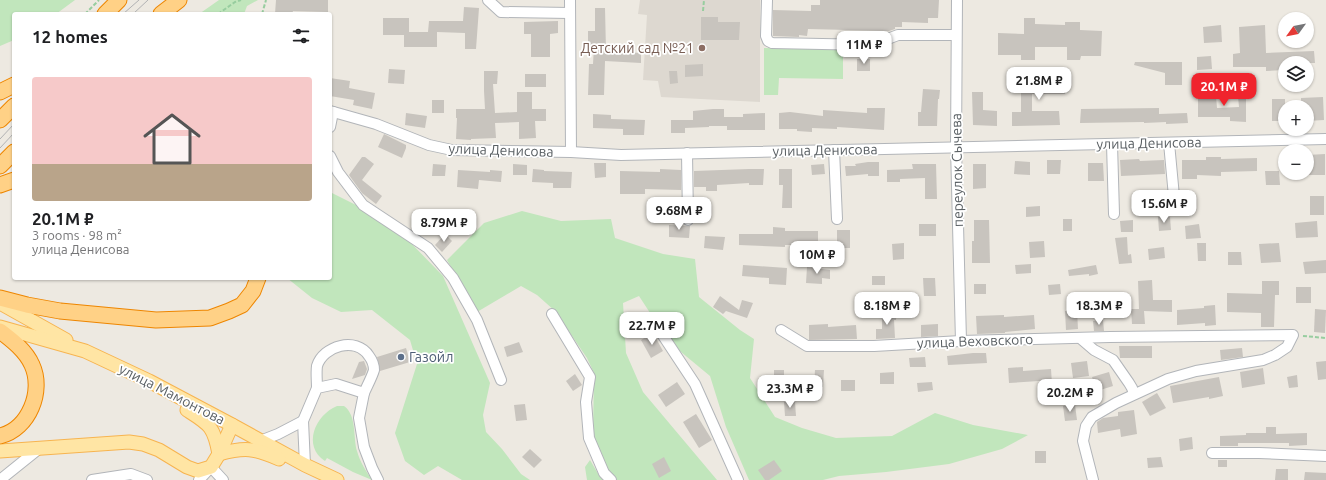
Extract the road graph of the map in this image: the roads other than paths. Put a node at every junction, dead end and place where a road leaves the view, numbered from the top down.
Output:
1 (119, 0) edge
2 (179, 0) edge
3 (488, 0) edge
4 (570, 0) edge
5 (767, 0) edge
6 (956, 0) edge
7 (107, 12) edge
8 (164, 12) edge
9 (570, 13) junction
10 (956, 35) junction
11 (12, 86) edge
12 (0, 92) edge
13 (12, 108) edge
14 (332, 112) edge
15 (0, 120) edge
16 (1326, 139) edge
17 (1169, 143) junction
18 (1112, 144) junction
19 (956, 147) junction
20 (834, 150) junction
21 (571, 152) junction
22 (687, 153) junction
23 (12, 154) edge
24 (332, 160) edge
25 (0, 166) edge
26 (12, 181) edge
27 (0, 185) edge
28 (1175, 207) dead end
29 (1114, 214) dead end
30 (837, 219) dead end
31 (688, 220) dead end
32 (257, 280) edge
33 (0, 298) edge
34 (0, 303) edge
35 (552, 314) dead end
36 (0, 327) edge
37 (658, 328) dead end
38 (781, 330) dead end
39 (0, 331) edge
40 (1080, 338) junction
41 (961, 341) junction
42 (85, 351) junction
43 (501, 380) dead end
44 (149, 382) junction
45 (317, 388) junction
46 (364, 393) junction
47 (1134, 394) junction
48 (303, 421) junction
49 (232, 425) junction
50 (0, 436) edge
51 (260, 441) junction
52 (41, 448) junction
53 (0, 451) edge
54 (1212, 453) dead end
55 (219, 454) junction
56 (1326, 456) edge
57 (305, 465) junction
58 (211, 467) junction
59 (335, 479) edge
60 (0, 480) edge
61 (92, 480) edge
62 (147, 480) edge
63 (199, 480) edge
64 (223, 480) edge
65 (378, 480) edge
66 (611, 480) edge
67 (738, 480) edge
68 (1093, 480) edge

1 - 7 highway
2 - 8 highway
3 - 9 street
4 - 9 street
5 - 10 street
6 - 10 street, переулок Сычева
9 - 21 street
10 - 19 street, переулок Сычева
11 - 12 highway
13 - 15 highway
14 - 21 street, улица Денисова
16 - 17 street, улица Денисова
17 - 18 street, улица Денисова
17 - 28 street
18 - 19 street, улица Денисова
18 - 29 street
19 - 20 street, улица Денисова
19 - 41 street, переулок Сычева
20 - 22 street, улица Денисова
20 - 30 street
21 - 22 street, улица Денисова
22 - 31 street
23 - 25 highway
24 - 43 street
26 - 27 highway
32 - 33 highway
34 - 42 main road
35 - 66 street
36 - 42 main road, улица Мамонтова
37 - 67 street
38 - 41 street, улица Веховского
39 - 50 highway
40 - 41 street, улица Веховского
40 - 47 street
40 - 47 street, улица Веховского
42 - 44 main road, улица Мамонтова
44 - 49 main road, улица Мамонтова
44 - 55 main road
45 - 46 street
45 - 46 street
45 - 48 street
46 - 65 street
47 - 68 street
48 - 51 street
48 - 57 street
49 - 51 main road, улица Мамонтова
49 - 55 main road
51 - 57 main road, улица Мамонтова
52 - 53 main road
52 - 58 main road
52 - 60 street
54 - 56 street
55 - 58 main road
55 - 59 main road
57 - 59 main road, улица Мамонтова
58 - 63 street
58 - 64 street
61 - 62 street

